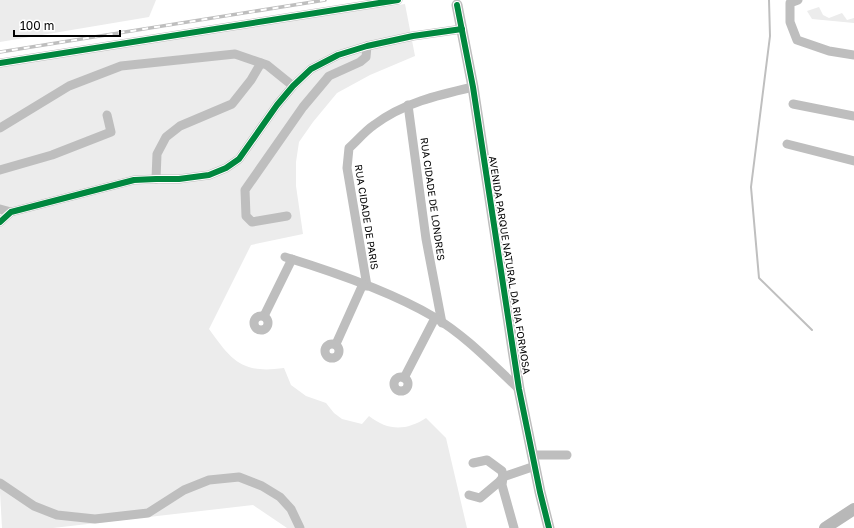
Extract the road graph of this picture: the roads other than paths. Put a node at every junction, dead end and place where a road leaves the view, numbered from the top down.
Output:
1 (398, 0) edge
2 (457, 2) edge
3 (794, 2) edge
4 (462, 29) junction
5 (367, 46) junction
6 (854, 55) edge
7 (0, 63) edge
8 (260, 63) junction
9 (293, 86) junction
10 (473, 87) junction
11 (793, 104) dead end
12 (408, 105) junction
13 (107, 115) dead end
14 (854, 116) edge
15 (0, 128) edge
16 (787, 144) dead end
17 (854, 161) edge
18 (0, 170) edge
19 (156, 179) junction
20 (0, 209) edge
21 (11, 212) junction
22 (287, 216) dead end
23 (0, 222) edge
24 (365, 285) junction
25 (437, 297) junction
26 (421, 310) junction
27 (264, 316) dead end
28 (438, 320) junction
29 (336, 344) dead end
30 (404, 378) dead end
31 (519, 389) junction
32 (532, 455) junction
33 (567, 455) dead end
34 (473, 463) dead end
35 (534, 466) junction
36 (503, 477) junction
37 (0, 483) edge
38 (470, 495) dead end
39 (854, 509) edge
40 (300, 528) edge
41 (514, 528) edge
42 (549, 528) edge
43 (825, 528) edge

1 - 7 street
2 - 4 street, AVENIDA PARQUE NATURAL DA RIA FORMOSA
3 - 6 street
4 - 5 street
4 - 10 street, AVENIDA PARQUE NATURAL DA RIA FORMOSA
5 - 9 street
5 - 22 street
8 - 9 street
8 - 15 street
8 - 19 street
9 - 19 street
10 - 12 street, RUA CIDADE DE PARIS
10 - 31 street, AVENIDA PARQUE NATURAL DA RIA FORMOSA
11 - 14 street
12 - 24 street, RUA CIDADE DE PARIS
12 - 25 street, RUA CIDADE DE LONDRES
13 - 18 street
16 - 17 street
19 - 21 street
20 - 21 street
21 - 23 street
24 - 26 street
24 - 27 street
24 - 29 street
25 - 26 street
25 - 28 street, RUA CIDADE DE LONDRES
26 - 28 street
28 - 30 street
28 - 31 street
31 - 32 street, AVENIDA PARQUE NATURAL DA RIA FORMOSA
32 - 33 street
32 - 35 street, AVENIDA PARQUE NATURAL DA RIA FORMOSA
34 - 36 street
35 - 36 street
35 - 42 street, AVENIDA PARQUE NATURAL DA RIA FORMOSA
36 - 38 street
36 - 41 street
37 - 40 street
39 - 43 main road

